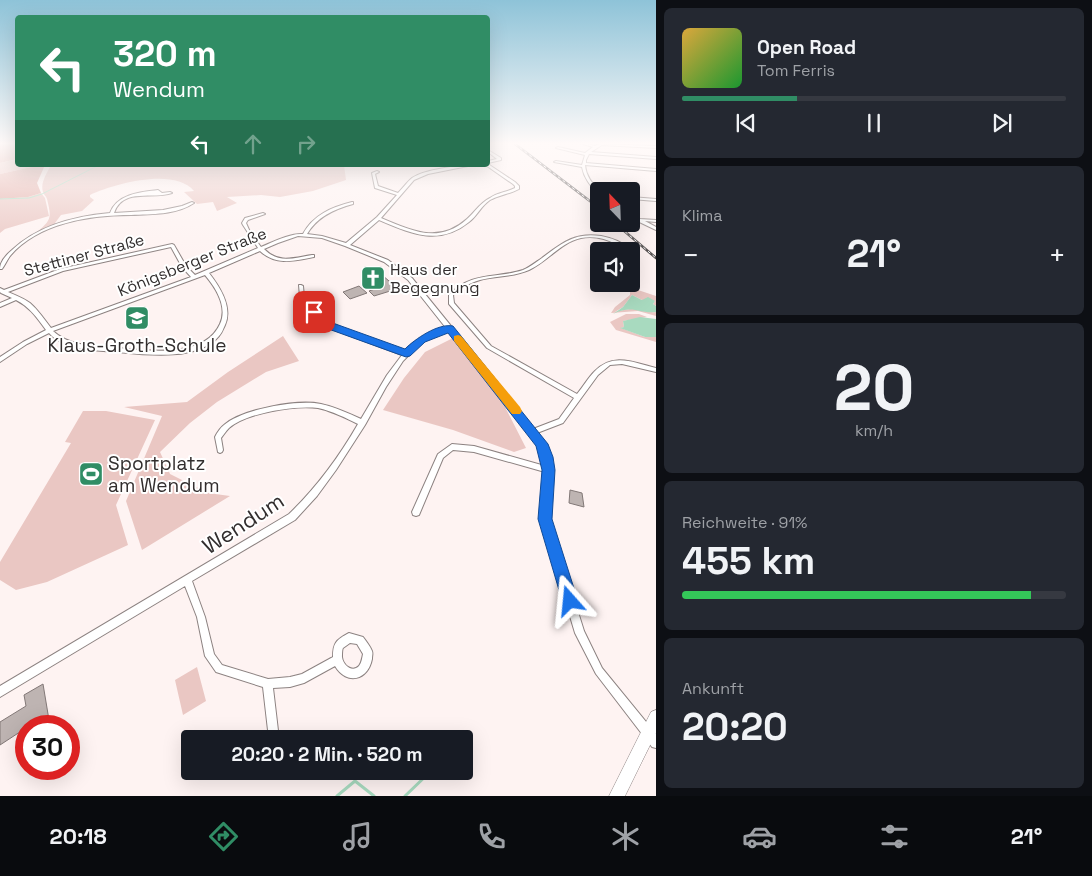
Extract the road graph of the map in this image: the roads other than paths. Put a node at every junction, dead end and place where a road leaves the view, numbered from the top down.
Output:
1 (375, 181) edge
2 (411, 181) edge
3 (512, 181) edge
4 (170, 193) dead end
5 (398, 194) junction
6 (342, 196) dead end
7 (640, 199) edge
8 (656, 200) edge
9 (352, 203) dead end
10 (192, 204) dead end
11 (341, 206) junction
12 (112, 214) junction
13 (263, 214) dead end
14 (378, 218) junction
15 (640, 219) edge
16 (640, 221) edge
17 (656, 221) edge
18 (656, 229) edge
19 (305, 234) junction
20 (169, 239) dead end
21 (615, 242) edge
22 (172, 245) junction
23 (347, 245) junction
24 (260, 250) junction
25 (312, 256) dead end
26 (0, 268) edge
27 (206, 273) junction
28 (194, 277) junction
29 (301, 286) dead end
30 (2, 291) edge
31 (16, 298) junction
32 (0, 305) edge
33 (450, 328) junction
34 (48, 331) junction
35 (406, 354) junction
36 (0, 360) edge
37 (656, 370) edge
38 (578, 397) junction
39 (362, 423) junction
40 (533, 432) junction
41 (220, 450) dead end
42 (549, 470) junction
43 (416, 512) dead end
44 (188, 580) junction
45 (337, 660) dead end
46 (268, 684) junction
47 (0, 692) edge
48 (656, 716) edge
49 (273, 730) edge
50 (652, 739) edge
51 (617, 796) edge

1 - 5 street
2 - 5 street
3 - 14 street
4 - 12 street
5 - 14 street
6 - 11 street
7 - 8 street
9 - 11 street
10 - 12 street
11 - 19 street
12 - 26 street
13 - 24 street
14 - 23 street
15 - 17 street
16 - 18 street
19 - 23 street, Königsberger Straße
19 - 24 street, Königsberger Straße
20 - 22 street, Stettiner Straße
21 - 38 street
22 - 28 street, Stettiner Straße
22 - 30 street, Stettiner Straße
23 - 33 street, Königsberger Straße
24 - 25 street
24 - 27 street, Königsberger Straße
27 - 28 street, Königsberger Straße
27 - 34 street
28 - 34 street, Königsberger Straße
29 - 35 street
30 - 31 street
31 - 32 street
31 - 34 street
33 - 35 street, Wendum
33 - 40 street, Königsberger Straße
34 - 36 street, Königsberger Straße
35 - 39 street, Wendum
37 - 38 street
38 - 40 street
39 - 41 street
39 - 44 street, Wendum
40 - 42 street, Königsberger Straße
42 - 43 street
42 - 50 street
44 - 46 street
44 - 47 street, Wendum
45 - 46 street
46 - 49 street
48 - 50 main road
50 - 51 main road

